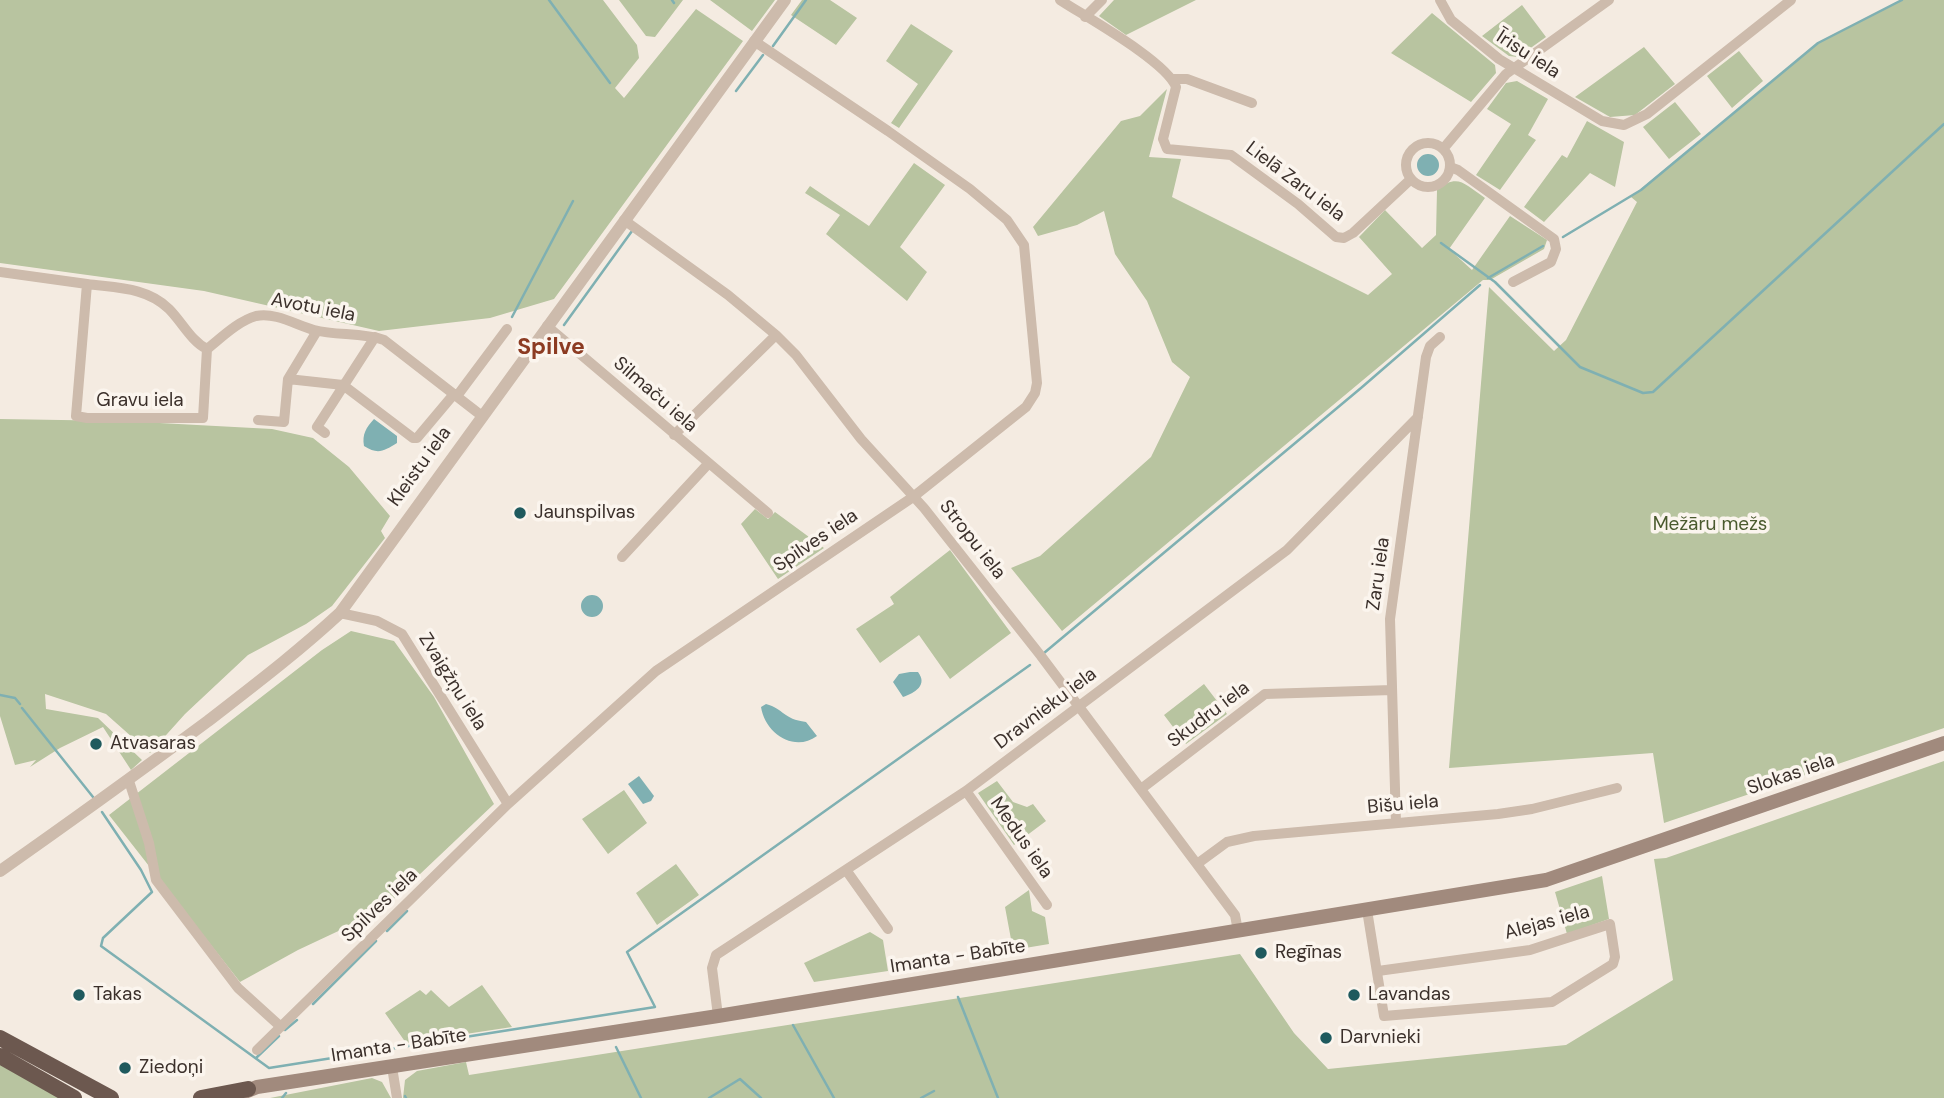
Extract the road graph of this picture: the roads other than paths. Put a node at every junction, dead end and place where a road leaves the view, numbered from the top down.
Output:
1 (785, 0) edge
2 (1060, 0) edge
3 (1102, 0) edge
4 (1609, 0) edge
5 (1791, 0) edge
6 (1445, 2) edge
7 (1085, 16) junction
8 (754, 41) junction
9 (1514, 69) junction
10 (1172, 79) junction
11 (1252, 103) dead end
12 (1443, 149) junction
13 (1450, 167) junction
14 (1410, 179) junction
15 (624, 220) junction
16 (0, 272) edge
17 (1513, 282) dead end
18 (87, 284) junction
19 (548, 326) junction
20 (507, 329) dead end
21 (317, 331) junction
22 (776, 335) junction
23 (375, 337) junction
24 (1440, 337) dead end
25 (207, 349) junction
26 (288, 379) junction
27 (343, 385) junction
28 (455, 395) junction
29 (482, 416) junction
30 (1418, 417) junction
31 (258, 420) dead end
32 (321, 430) dead end
33 (674, 435) junction
34 (708, 464) junction
35 (913, 497) junction
36 (768, 513) dead end
37 (622, 557) dead end
38 (340, 613) junction
39 (1392, 690) junction
40 (1078, 708) junction
41 (1944, 743) edge
42 (129, 780) junction
43 (1617, 788) dead end
44 (1141, 789) junction
45 (966, 791) junction
46 (508, 804) junction
47 (1396, 823) junction
48 (1650, 844) joint
49 (1197, 864) junction
50 (846, 870) junction
51 (0, 871) edge
52 (1047, 905) dead end
53 (1367, 910) junction
54 (888, 929) dead end
55 (1238, 931) junction
56 (1378, 971) junction
57 (718, 1016) junction
58 (281, 1027) junction
59 (0, 1038) edge
60 (257, 1050) dead end
61 (0, 1056) edge
62 (392, 1067) junction
63 (243, 1095) edge
64 (74, 1098) edge
65 (111, 1098) edge
66 (201, 1098) edge
67 (397, 1098) edge

1 - 8 street, Kleistu iela
2 - 7 street
3 - 7 street
4 - 9 street
5 - 9 street, Īrisu iela
6 - 9 street, Īrisu iela
7 - 10 street
8 - 15 street, Kleistu iela
8 - 35 street, Spilves iela
9 - 12 street
10 - 11 street
10 - 14 street, Lielā Zaru iela
12 - 13 street
12 - 14 street
13 - 14 street
13 - 17 street
15 - 19 street, Kleistu iela
15 - 22 street, Stropu iela
16 - 18 street
18 - 25 street
18 - 25 street, Gravu iela
19 - 29 street, Kleistu iela
19 - 33 street, Silmaču iela
20 - 28 street
21 - 23 street, Avotu iela
21 - 25 street, Avotu iela
21 - 26 street
22 - 33 street
22 - 35 street, Stropu iela
23 - 27 street
23 - 28 street, Avotu iela
24 - 30 street, Zaru iela
26 - 27 street
26 - 31 street
27 - 28 street
27 - 32 street
28 - 29 street, Avotu iela
29 - 38 street, Kleistu iela
30 - 39 street, Zaru iela
30 - 40 street, Dravnieku iela
33 - 34 street, Silmaču iela
34 - 36 street, Silmaču iela
34 - 37 street
35 - 40 street, Stropu iela
35 - 46 street, Spilves iela
38 - 42 street, Kleistu iela
38 - 46 street, Zvaigžņu iela
39 - 44 street, Skudru iela
39 - 47 street, Zaru iela
40 - 44 street, Stropu iela
40 - 45 street, Dravnieku iela
41 - 48 main road, Slokas iela
42 - 51 street, Kleistu iela
42 - 58 street
43 - 47 street, Bišu iela
44 - 49 street, Stropu iela
45 - 50 street, Dravnieku iela
45 - 52 street, Medus iela
46 - 58 street, Spilves iela
47 - 49 street, Bišu iela
48 - 53 main road, Imanta - Babīte
49 - 55 street, Stropu iela
50 - 54 street
50 - 57 street, Dravnieku iela
53 - 55 main road, Imanta - Babīte
53 - 56 street
55 - 57 main road, Imanta - Babīte
56 - 56 street, Alejas iela
57 - 62 main road, Imanta - Babīte
58 - 60 street, Spilves iela
59 - 65 highway
61 - 64 highway
62 - 63 main road, Imanta - Babīte
62 - 67 street
63 - 66 highway

